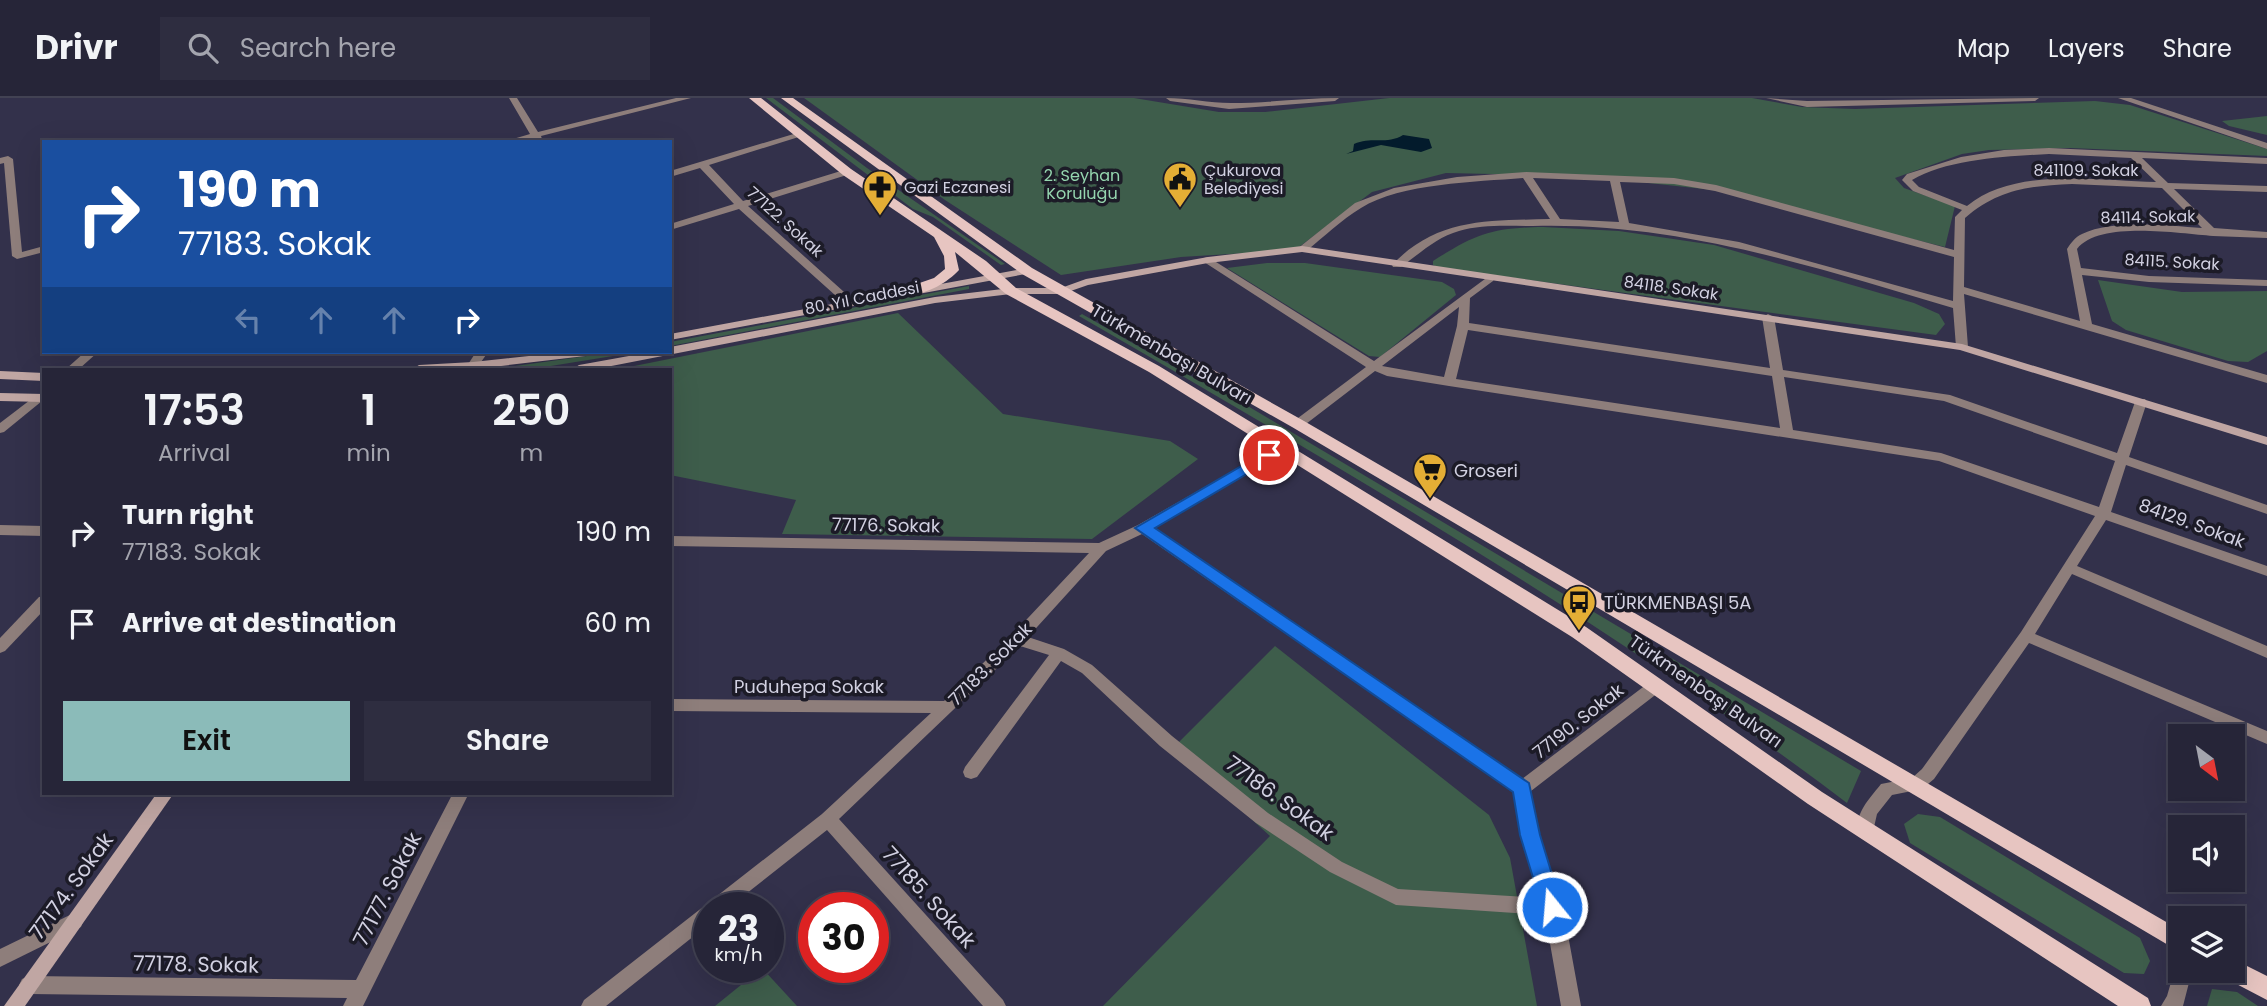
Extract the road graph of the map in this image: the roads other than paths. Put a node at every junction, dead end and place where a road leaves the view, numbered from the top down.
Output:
1 (513, 98) edge
2 (687, 98) edge
3 (754, 98) edge
4 (786, 98) edge
5 (1170, 98) edge
6 (1335, 98) edge
7 (1770, 98) edge
8 (2025, 98) edge
9 (2035, 98) edge
10 (2122, 98) edge
11 (2130, 98) edge
12 (2139, 98) edge
13 (1946, 100) edge
14 (1871, 101) edge
15 (800, 135) junction
16 (538, 138) edge
17 (2267, 146) edge
18 (2135, 156) junction
19 (0, 161) edge
20 (2267, 161) edge
21 (702, 164) junction
22 (672, 172) edge
23 (847, 172) junction
24 (1526, 176) junction
25 (1614, 178) junction
26 (2164, 186) junction
27 (2267, 189) edge
28 (742, 205) junction
29 (1967, 209) junction
30 (1556, 220) junction
31 (1625, 225) junction
32 (672, 227) edge
33 (935, 233) junction
34 (2213, 233) junction
35 (2267, 235) edge
36 (1302, 249) junction
37 (42, 250) edge
38 (0, 253) edge
39 (1960, 254) junction
40 (17, 256) junction
41 (42, 256) edge
42 (1208, 260) junction
43 (1397, 265) junction
44 (1027, 271) junction
45 (2075, 271) junction
46 (994, 276) junction
47 (1489, 279) junction
48 (2267, 283) edge
49 (1959, 289) junction
50 (910, 291) junction
51 (1011, 291) junction
52 (1062, 291) junction
53 (1465, 297) junction
54 (849, 302) junction
55 (1958, 306) junction
56 (1768, 317) junction
57 (1463, 326) junction
58 (2087, 326) junction
59 (672, 337) edge
60 (1962, 347) junction
61 (672, 350) edge
62 (90, 354) edge
63 (579, 354) edge
64 (654, 354) edge
65 (2267, 363) edge
66 (73, 368) edge
67 (471, 368) edge
68 (584, 368) edge
69 (1375, 368) junction
70 (1776, 372) junction
71 (2251, 374) junction
72 (0, 375) edge
73 (42, 377) edge
74 (2267, 379) edge
75 (1448, 382) junction
76 (0, 397) edge
77 (41, 398) edge
78 (2141, 402) junction
79 (1298, 424) junction
80 (0, 429) edge
81 (1787, 433) junction
82 (2267, 441) edge
83 (1282, 447) junction
84 (2122, 460) junction
85 (2267, 510) edge
86 (2104, 512) junction
87 (1143, 528) junction
88 (0, 530) edge
89 (42, 531) edge
90 (672, 541) edge
91 (1101, 548) junction
92 (2070, 568) junction
93 (2267, 570) edge
94 (42, 603) edge
95 (2026, 636) junction
96 (1017, 639) junction
97 (0, 647) edge
98 (2267, 652) edge
99 (1059, 653) junction
100 (1657, 685) junction
101 (672, 705) edge
102 (948, 707) junction
103 (2267, 738) edge
104 (971, 772) dead end
105 (1916, 784) junction
106 (1522, 788) junction
107 (165, 795) edge
108 (460, 795) edge
109 (828, 819) junction
110 (1866, 831) junction
111 (735, 892) edge
112 (1552, 907) junction
113 (74, 921) junction
114 (693, 926) edge
115 (2168, 935) edge
116 (0, 958) edge
117 (2245, 977) edge
118 (2180, 983) edge
119 (29, 985) junction
120 (2267, 989) edge
121 (358, 998) edge
122 (14, 1006) edge
123 (591, 1006) edge
124 (996, 1006) edge
125 (1571, 1006) edge
126 (2138, 1006) edge
127 (2171, 1006) edge

1 - 16 street
2 - 16 street
3 - 15 main road, Türkmenbaşı Bulvarı
4 - 44 main road, Türkmenbaşı Bulvarı
5 - 6 street
7 - 14 street
8 - 9 street
8 - 13 street
10 - 17 street
11 - 12 street
13 - 14 street
15 - 21 street
15 - 23 main road, Türkmenbaşı Bulvarı
18 - 20 street
18 - 26 street
18 - 29 street
19 - 40 street
21 - 22 street
21 - 28 street, 77122. Sokak
23 - 28 street
23 - 33 main road, Türkmenbaşı Bulvarı
24 - 25 street
24 - 30 street
24 - 36 street
25 - 31 street
25 - 39 street
26 - 27 street, 841109. Sokak
26 - 29 street, 841109. Sokak
26 - 34 street
28 - 32 street
28 - 54 street, 77122. Sokak
29 - 39 street
30 - 31 street
30 - 43 street
31 - 55 street
33 - 46 main road, Türkmenbaşı Bulvarı
33 - 50 main road
34 - 35 street, 84114. Sokak
34 - 45 street, 84114. Sokak
36 - 42 main road, 84118. Sokak
36 - 43 main road, 84118. Sokak
37 - 40 street
38 - 40 street
39 - 49 street
40 - 41 street
42 - 52 main road, 84118. Sokak
42 - 69 street
43 - 47 main road, 84118. Sokak
44 - 46 main road, 80. Yıl Caddesi
44 - 52 main road, Türkmenbaşı Bulvarı
45 - 48 street, 84115. Sokak
45 - 58 street, 84114. Sokak
46 - 50 main road, 80. Yıl Caddesi
46 - 51 main road, Türkmenbaşı Bulvarı
47 - 53 street
47 - 56 main road, 84118. Sokak
49 - 55 street
49 - 58 street
50 - 54 main road, 80. Yıl Caddesi
51 - 52 main road, 80. Yıl Caddesi
51 - 61 main road, 80. Yıl Caddesi
51 - 83 main road, Türkmenbaşı Bulvarı
52 - 79 main road, Türkmenbaşı Bulvarı
53 - 57 street
53 - 69 street
54 - 59 main road, 80. Yıl Caddesi
55 - 60 street
56 - 60 main road, 84118. Sokak
56 - 70 street
57 - 70 street
57 - 75 street
58 - 71 street
60 - 78 main road, 84118. Sokak
62 - 66 street
63 - 67 main road
64 - 68 main road, 80. Yıl Caddesi
65 - 71 street
69 - 75 street, 84129. Sokak
69 - 79 street
70 - 81 street
70 - 84 street
71 - 74 street
72 - 73 main road
75 - 81 street, 84129. Sokak
76 - 77 main road
77 - 80 street
78 - 82 main road, 84118. Sokak
78 - 84 street
79 - 105 main road, Türkmenbaşı Bulvarı
81 - 86 street, 84129. Sokak
83 - 87 street, 77183. Sokak
83 - 100 main road, Türkmenbaşı Bulvarı
84 - 85 street
84 - 86 street
86 - 92 street
86 - 93 street, 84129. Sokak
87 - 91 street, 77183. Sokak
87 - 106 street
88 - 89 street
90 - 91 street, 77176. Sokak
91 - 96 street, 77183. Sokak
92 - 95 street
92 - 98 street
94 - 97 street
95 - 103 street
95 - 105 street
96 - 99 street, 77186. Sokak
96 - 102 street, 77183. Sokak
99 - 104 street
99 - 112 street, 77186. Sokak
100 - 106 street, 77190. Sokak
100 - 110 main road, Türkmenbaşı Bulvarı
101 - 102 street, Puduhepa Sokak
102 - 109 street, 77183. Sokak
105 - 110 street
105 - 115 main road, Türkmenbaşı Bulvarı
106 - 112 street
107 - 113 main road, 77174. Sokak
108 - 121 street, 77177. Sokak
109 - 111 street, 77183. Sokak
109 - 124 street, 77185. Sokak
110 - 126 main road, Türkmenbaşı Bulvarı
112 - 125 street
113 - 116 street
113 - 119 main road, 77174. Sokak
114 - 123 street
117 - 120 main road
118 - 127 street
119 - 121 street, 77178. Sokak
119 - 122 main road, 77174. Sokak

